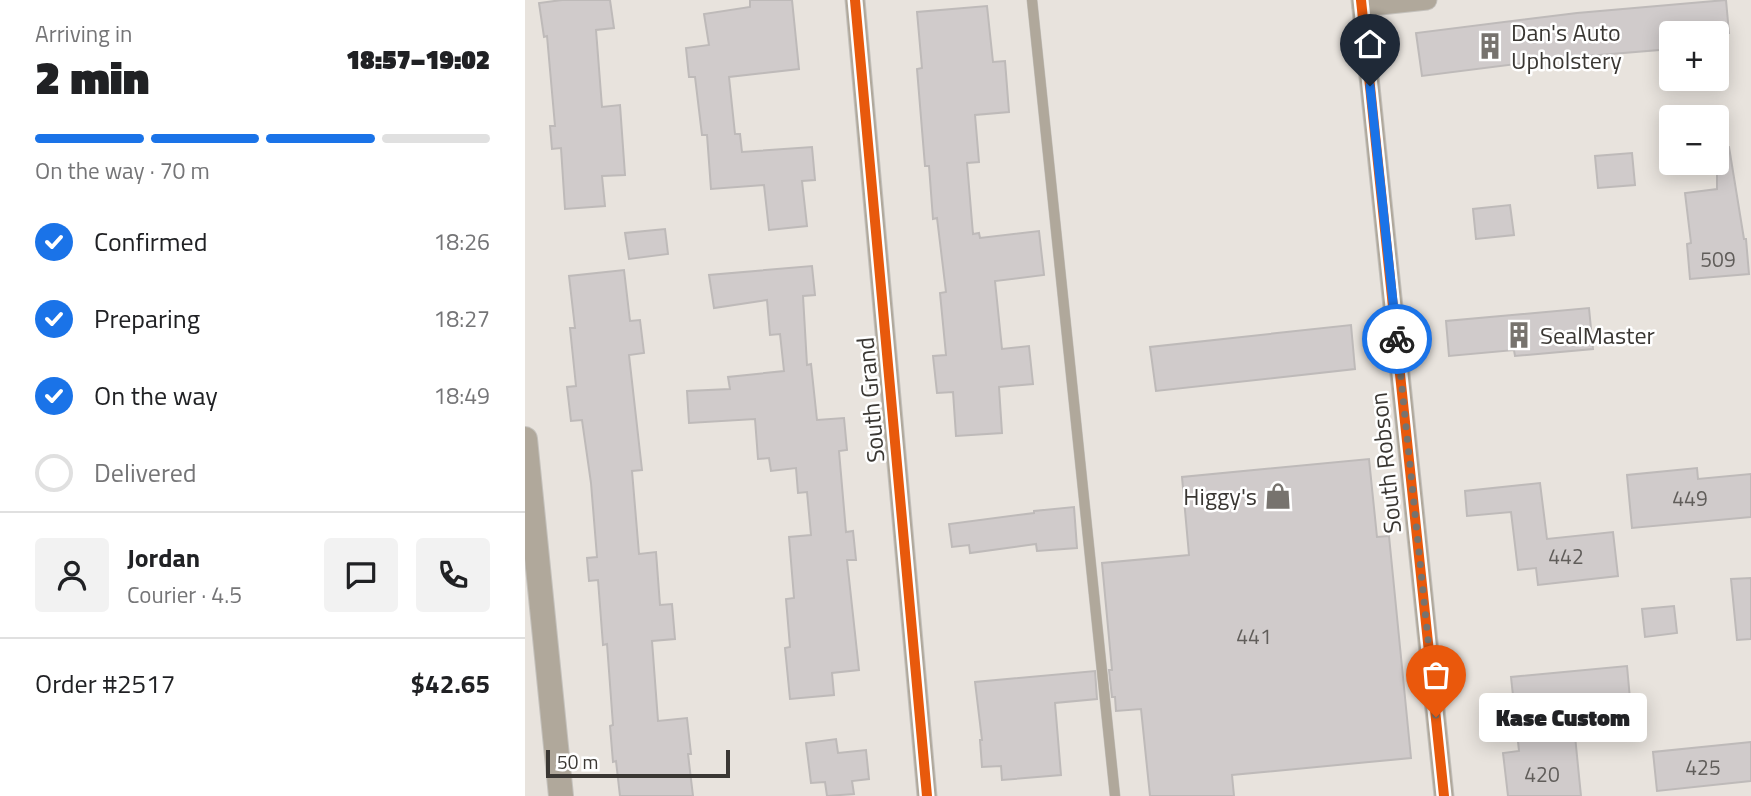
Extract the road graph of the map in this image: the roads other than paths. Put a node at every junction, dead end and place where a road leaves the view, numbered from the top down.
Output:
1 (855, 0) edge
2 (1033, 0) edge
3 (1427, 0) edge
4 (1362, 4) edge
5 (525, 439) edge
6 (561, 796) edge
7 (927, 796) edge
8 (1115, 796) edge
9 (1444, 796) edge

1 - 7 street, South Grand
2 - 8 lane
3 - 4 street
4 - 9 street, South Robson
5 - 6 street

